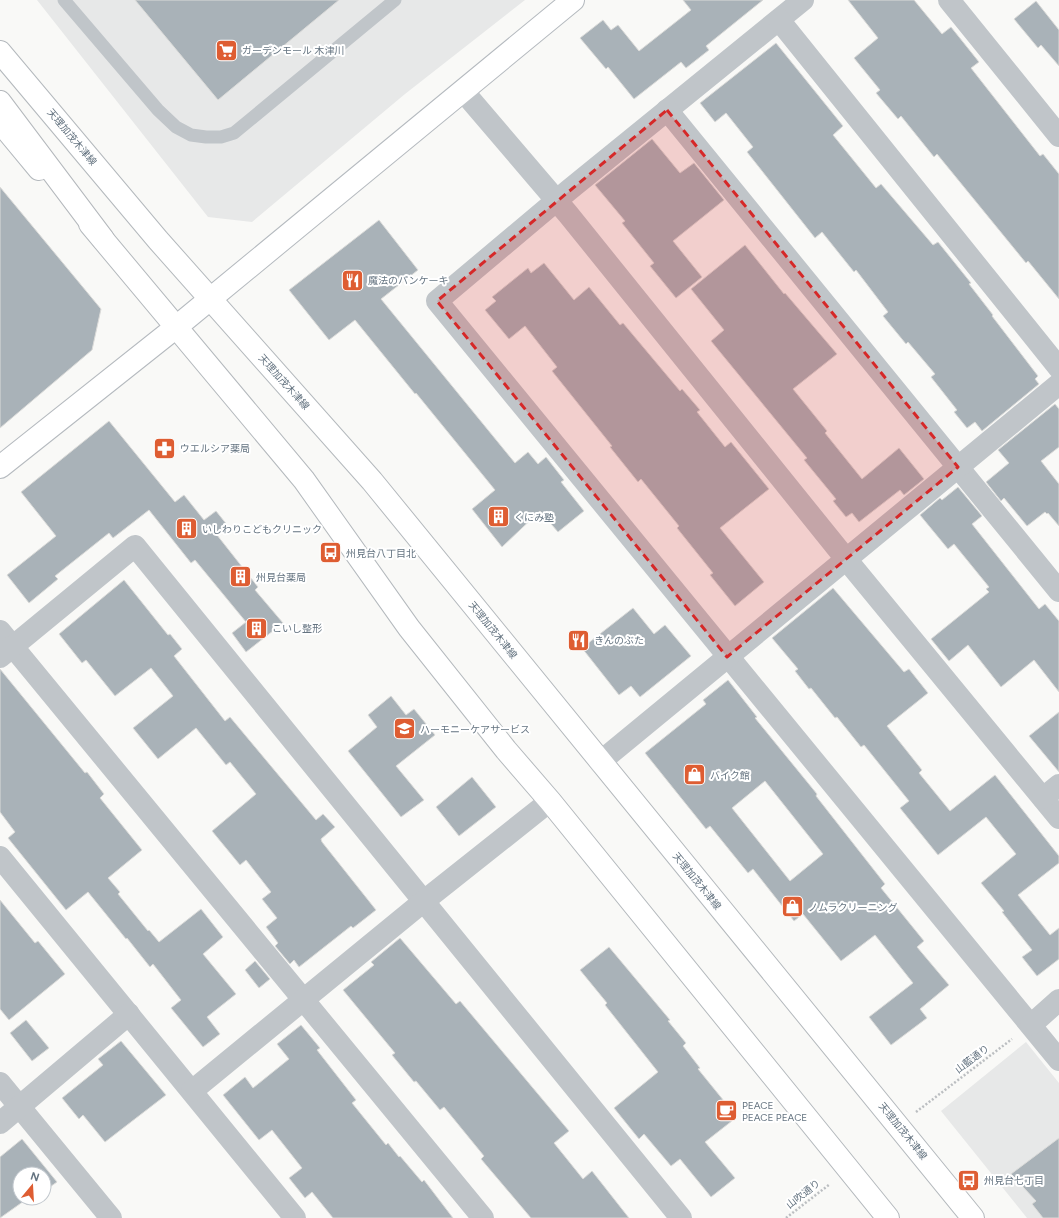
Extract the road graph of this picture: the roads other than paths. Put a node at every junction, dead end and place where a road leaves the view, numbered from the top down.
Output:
1 (64, 0) edge
2 (395, 0) edge
3 (573, 0) edge
4 (803, 0) edge
5 (949, 0) edge
6 (779, 20) junction
7 (0, 52) edge
8 (463, 91) junction
9 (0, 102) edge
10 (667, 110) junction
11 (0, 122) edge
12 (1059, 136) edge
13 (557, 201) junction
14 (103, 239) junction
15 (210, 299) junction
16 (175, 328) junction
17 (1059, 368) edge
18 (1059, 384) edge
19 (0, 467) edge
20 (958, 467) junction
21 (846, 559) junction
22 (1059, 591) edge
23 (4, 645) edge
24 (727, 657) junction
25 (600, 762) junction
26 (1051, 792) edge
27 (550, 801) junction
28 (1059, 818) edge
29 (0, 857) edge
30 (424, 901) junction
31 (305, 1000) junction
32 (1059, 1000) edge
33 (129, 1014) junction
34 (1031, 1025) junction
35 (1059, 1060) edge
36 (0, 1083) edge
37 (192, 1092) junction
38 (20, 1107) junction
39 (0, 1123) edge
40 (111, 1218) edge
41 (295, 1218) edge
42 (483, 1218) edge
43 (681, 1218) edge
44 (888, 1218) edge
45 (973, 1218) edge

1 - 2 lane
3 - 8 main road
4 - 6 street
5 - 12 street
6 - 10 street
6 - 17 street
7 - 15 main road, 天理加茂木津線
8 - 13 street
8 - 15 main road
9 - 14 main road
10 - 13 street
10 - 20 street
11 - 14 main road
13 - 21 street
13 - 24 street
14 - 16 main road
15 - 16 main road
15 - 25 main road, 天理加茂木津線
16 - 19 main road
16 - 27 main road
18 - 20 street
20 - 21 street
20 - 22 street
21 - 24 street
21 - 26 street
23 - 30 street
23 - 31 street
24 - 25 street
24 - 34 street
25 - 45 main road, 天理加茂木津線
26 - 28 street
27 - 30 street
27 - 44 main road
29 - 33 street
30 - 31 street
30 - 43 street
31 - 37 street
31 - 42 street
32 - 34 street
33 - 37 street
33 - 38 street
34 - 35 street
36 - 38 street
37 - 41 street
38 - 39 street
38 - 40 street

